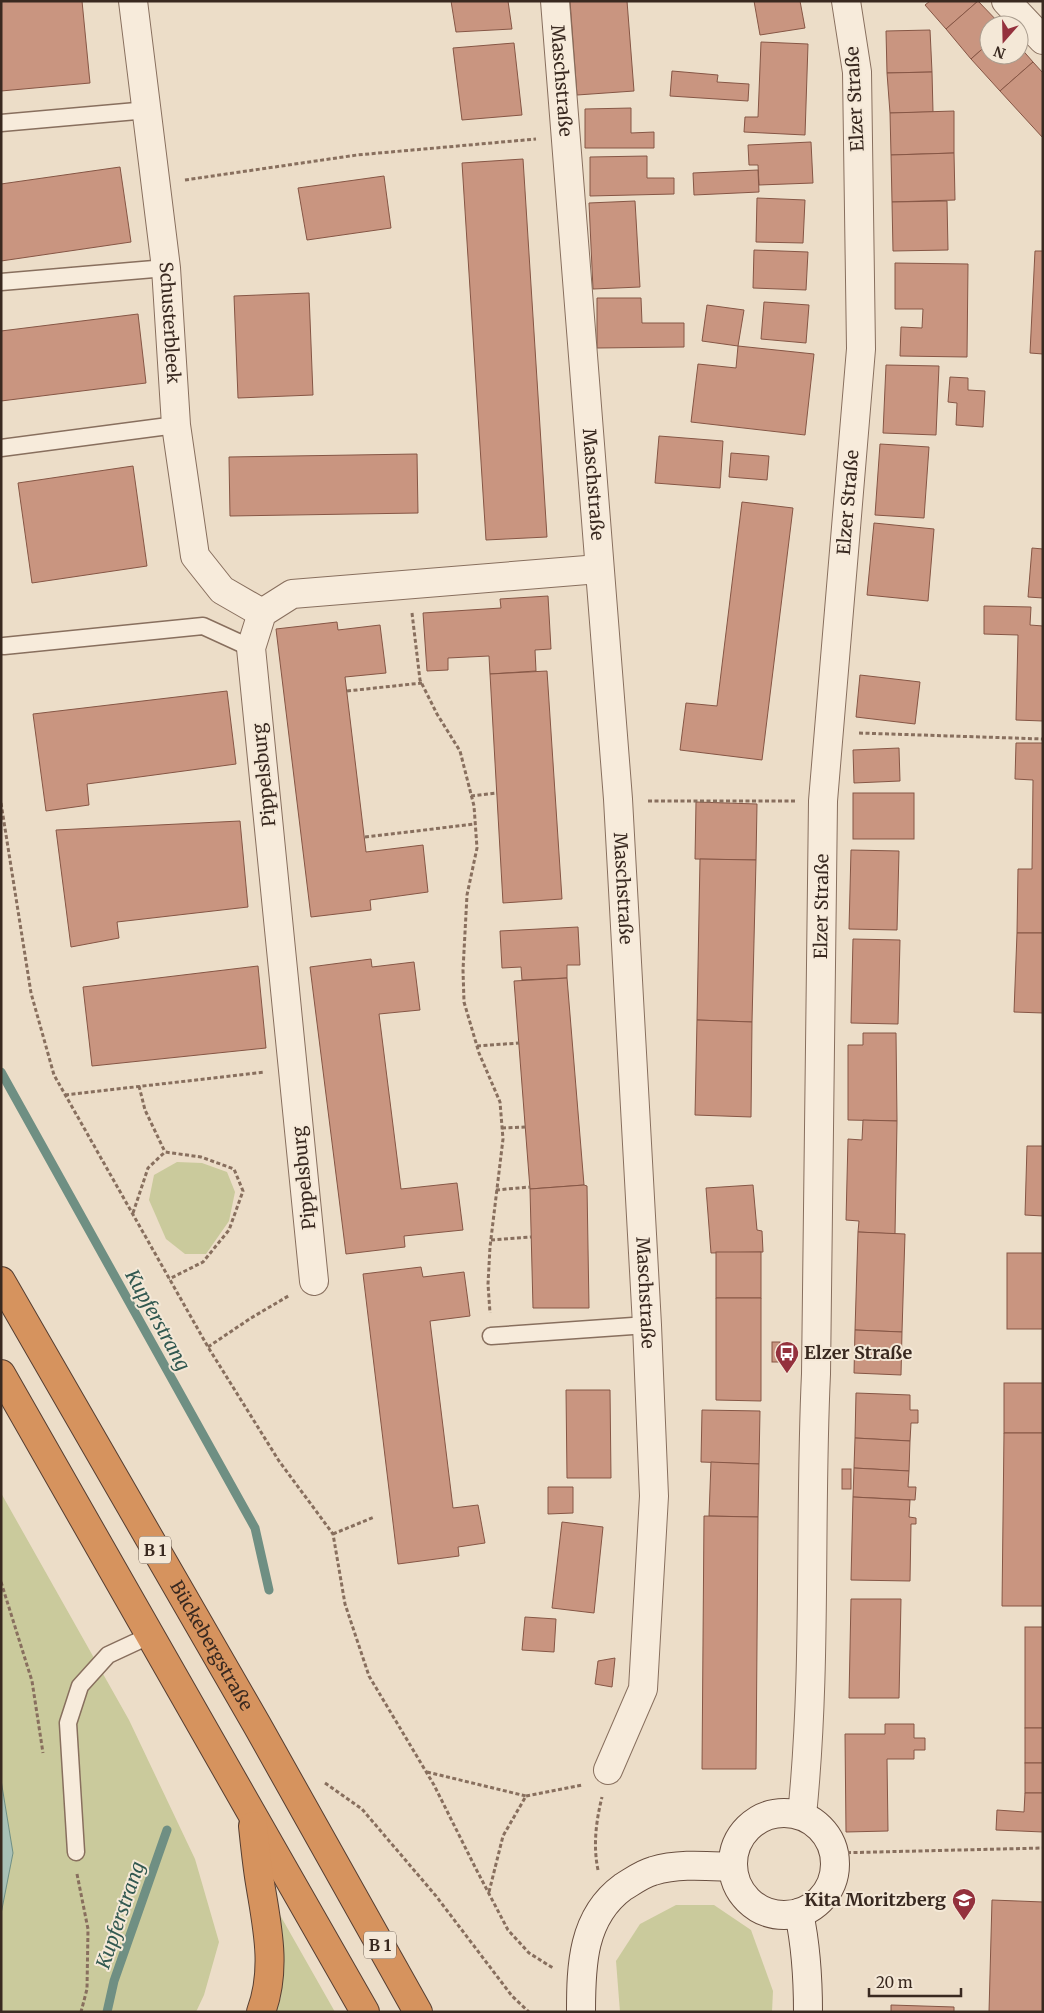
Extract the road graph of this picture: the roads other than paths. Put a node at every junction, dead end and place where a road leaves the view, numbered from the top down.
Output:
1 (133, 1) edge
2 (555, 1) edge
3 (846, 1) edge
4 (1006, 1) edge
5 (1043, 40) edge
6 (148, 110) junction
7 (1, 123) edge
8 (166, 268) junction
9 (1, 282) edge
10 (176, 425) junction
11 (1, 448) edge
12 (599, 569) junction
13 (262, 613) junction
14 (4, 646) dead end
15 (251, 648) junction
16 (1, 1281) edge
17 (314, 1281) road end
18 (647, 1325) junction
19 (491, 1336) road end
20 (1, 1374) edge
21 (151, 1635) junction
22 (606, 1775) road end
23 (251, 1812) junction
24 (802, 1815) junction
25 (76, 1852) road end
26 (733, 1867) junction
27 (799, 1914) junction
28 (261, 2012) edge
29 (365, 2012) edge
30 (418, 2012) edge
31 (581, 2012) edge
32 (808, 2012) edge

1 - 6 street, Schusterbleek
2 - 12 street, Maschstraße
3 - 24 street, Elzer Straße
4 - 5 street
6 - 7 lane
6 - 8 street, Schusterbleek
8 - 9 lane
8 - 10 street, Schusterbleek
10 - 11 lane
10 - 13 street, Schusterbleek
12 - 13 street
12 - 18 street, Maschstraße
13 - 15 street, Pippelsburg
14 - 15 lane
15 - 17 street, Pippelsburg
16 - 30 highway, Bückebergstraße / B 1
18 - 19 lane
18 - 22 street, Maschstraße
20 - 21 highway, B 1
21 - 23 highway, B 1
21 - 25 lane
23 - 28 highway
23 - 29 highway, B 1
24 - 26 street
24 - 27 street
26 - 27 street
26 - 31 street
27 - 32 street

